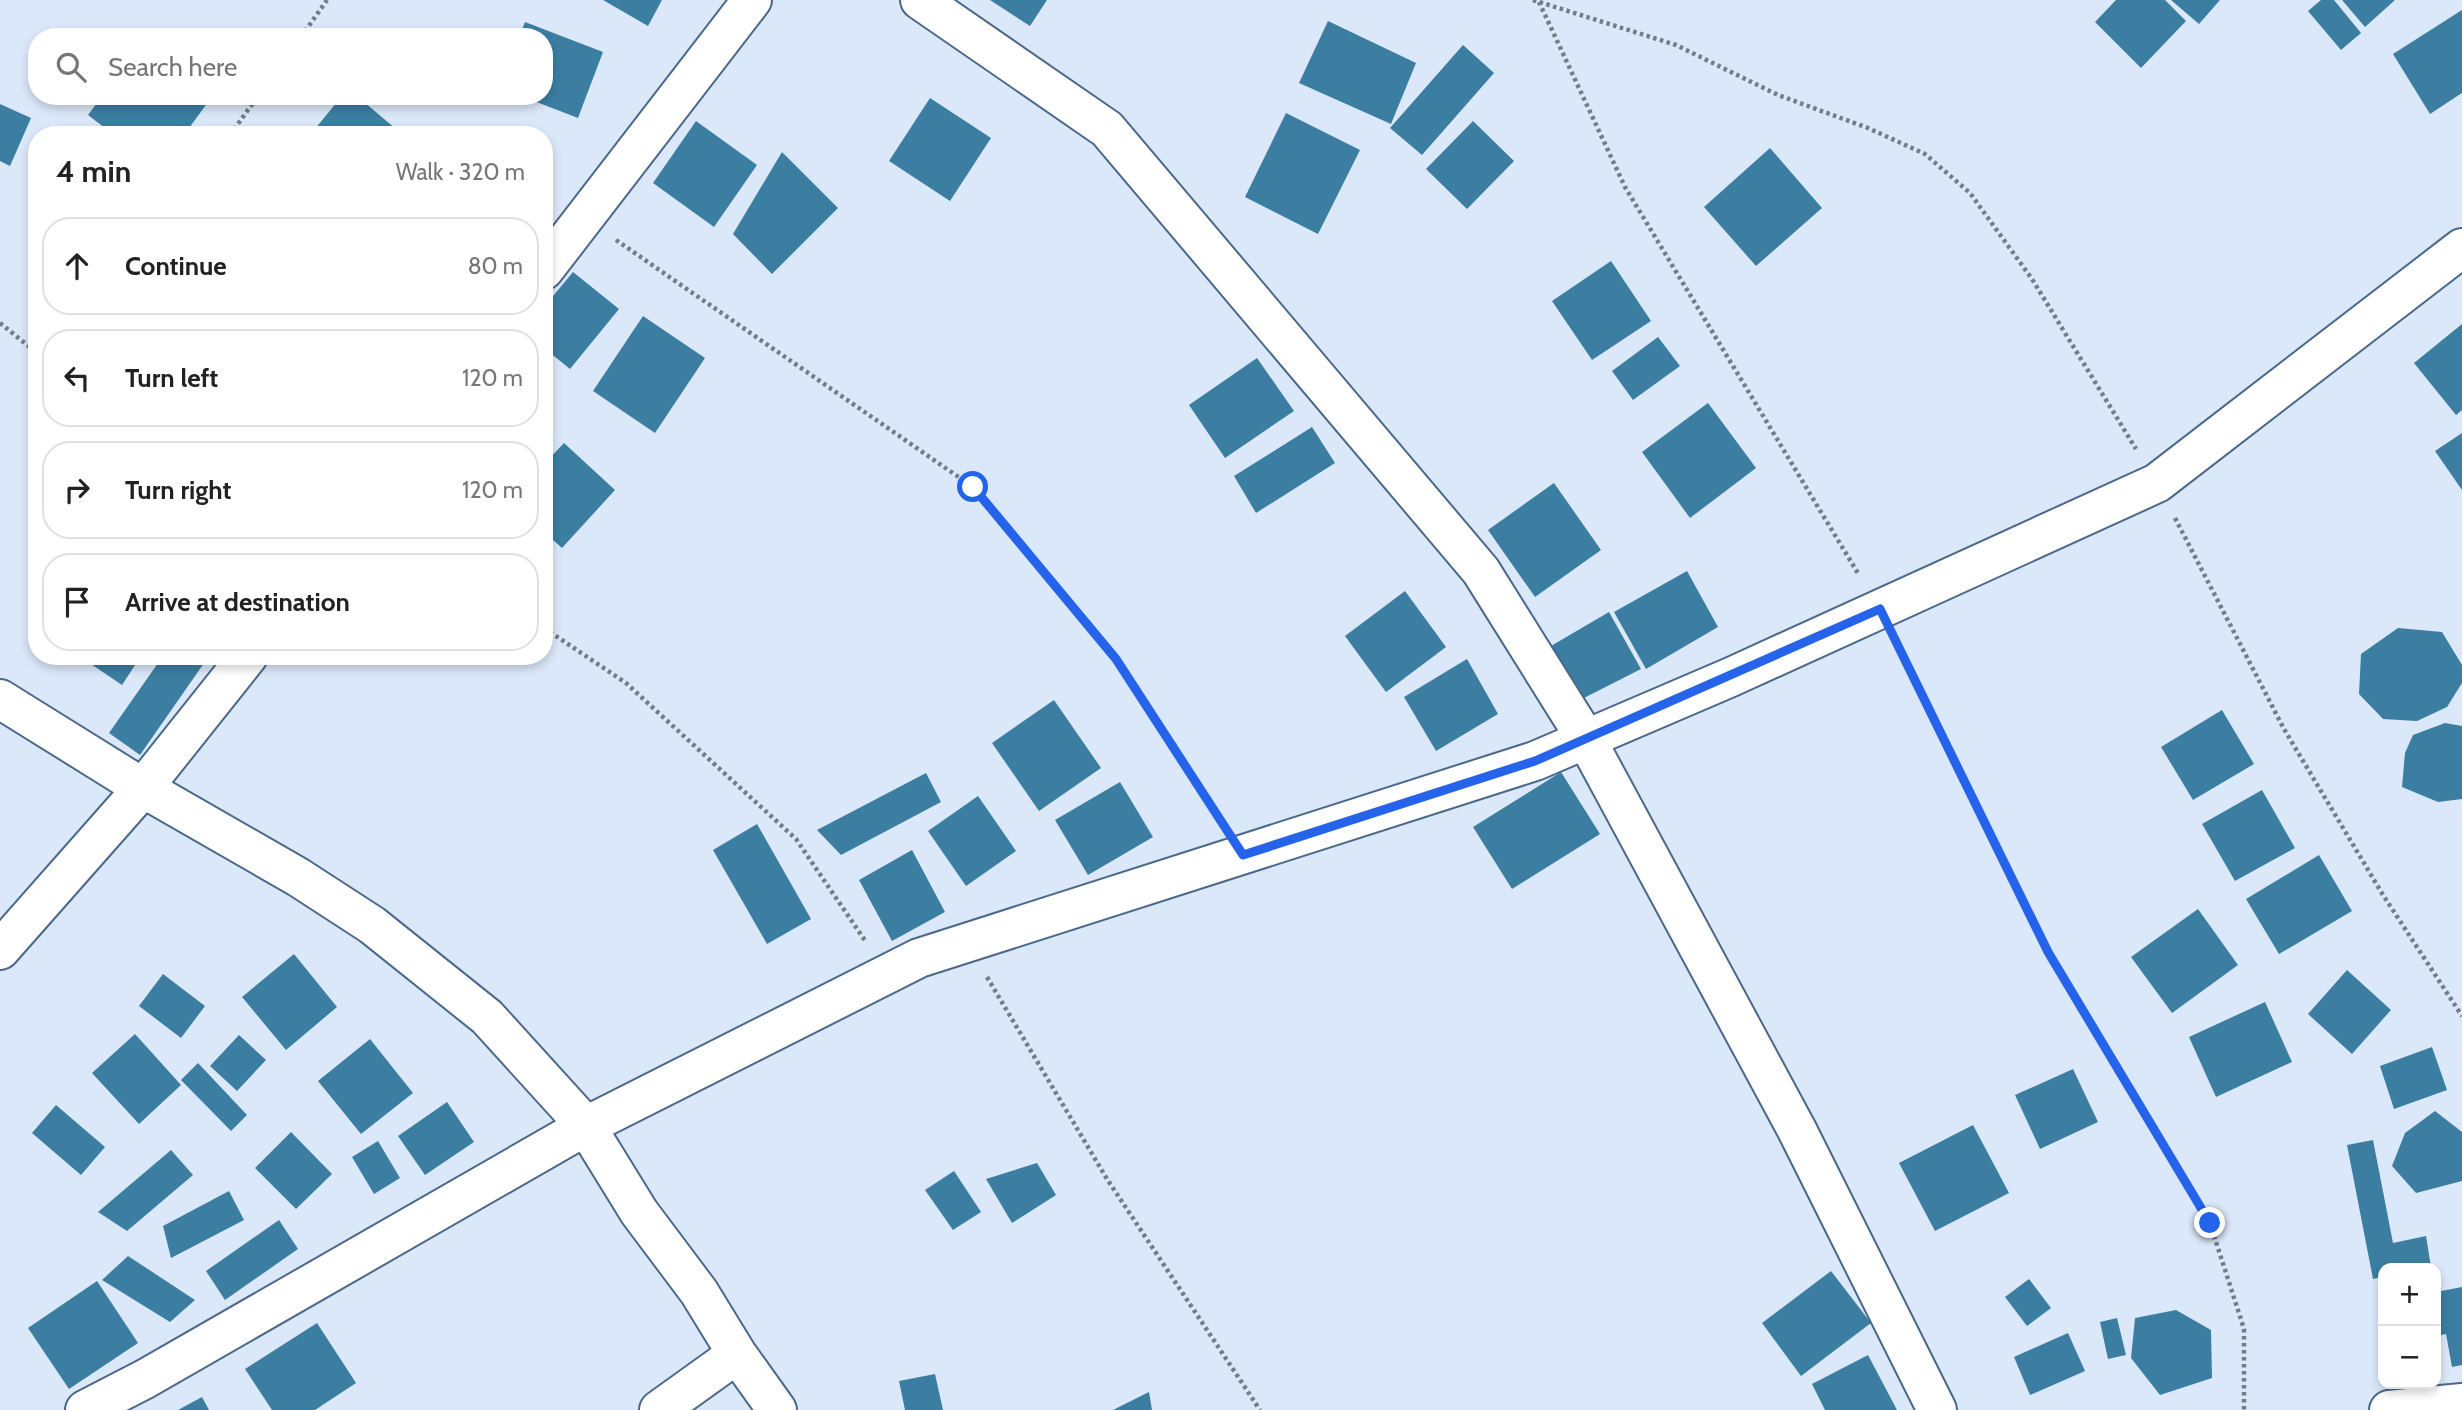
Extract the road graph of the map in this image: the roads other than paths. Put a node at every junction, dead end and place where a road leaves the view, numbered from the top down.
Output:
1 (751, 0) edge
2 (920, 0) edge
3 (2462, 248) edge
4 (553, 258) edge
5 (241, 665) edge
6 (0, 699) edge
7 (1586, 739) junction
8 (143, 788) junction
9 (0, 950) edge
10 (586, 1126) junction
11 (737, 1354) junction
12 (2462, 1403) edge
13 (85, 1410) edge
14 (659, 1410) edge
15 (777, 1410) edge
16 (1937, 1410) edge
17 (2389, 1410) edge

1 - 4 street
2 - 7 street
3 - 7 street
5 - 8 street
6 - 8 street
7 - 10 street
7 - 16 street
8 - 9 street
8 - 10 street
10 - 11 street
10 - 13 street
11 - 14 street
11 - 15 street
12 - 17 street

